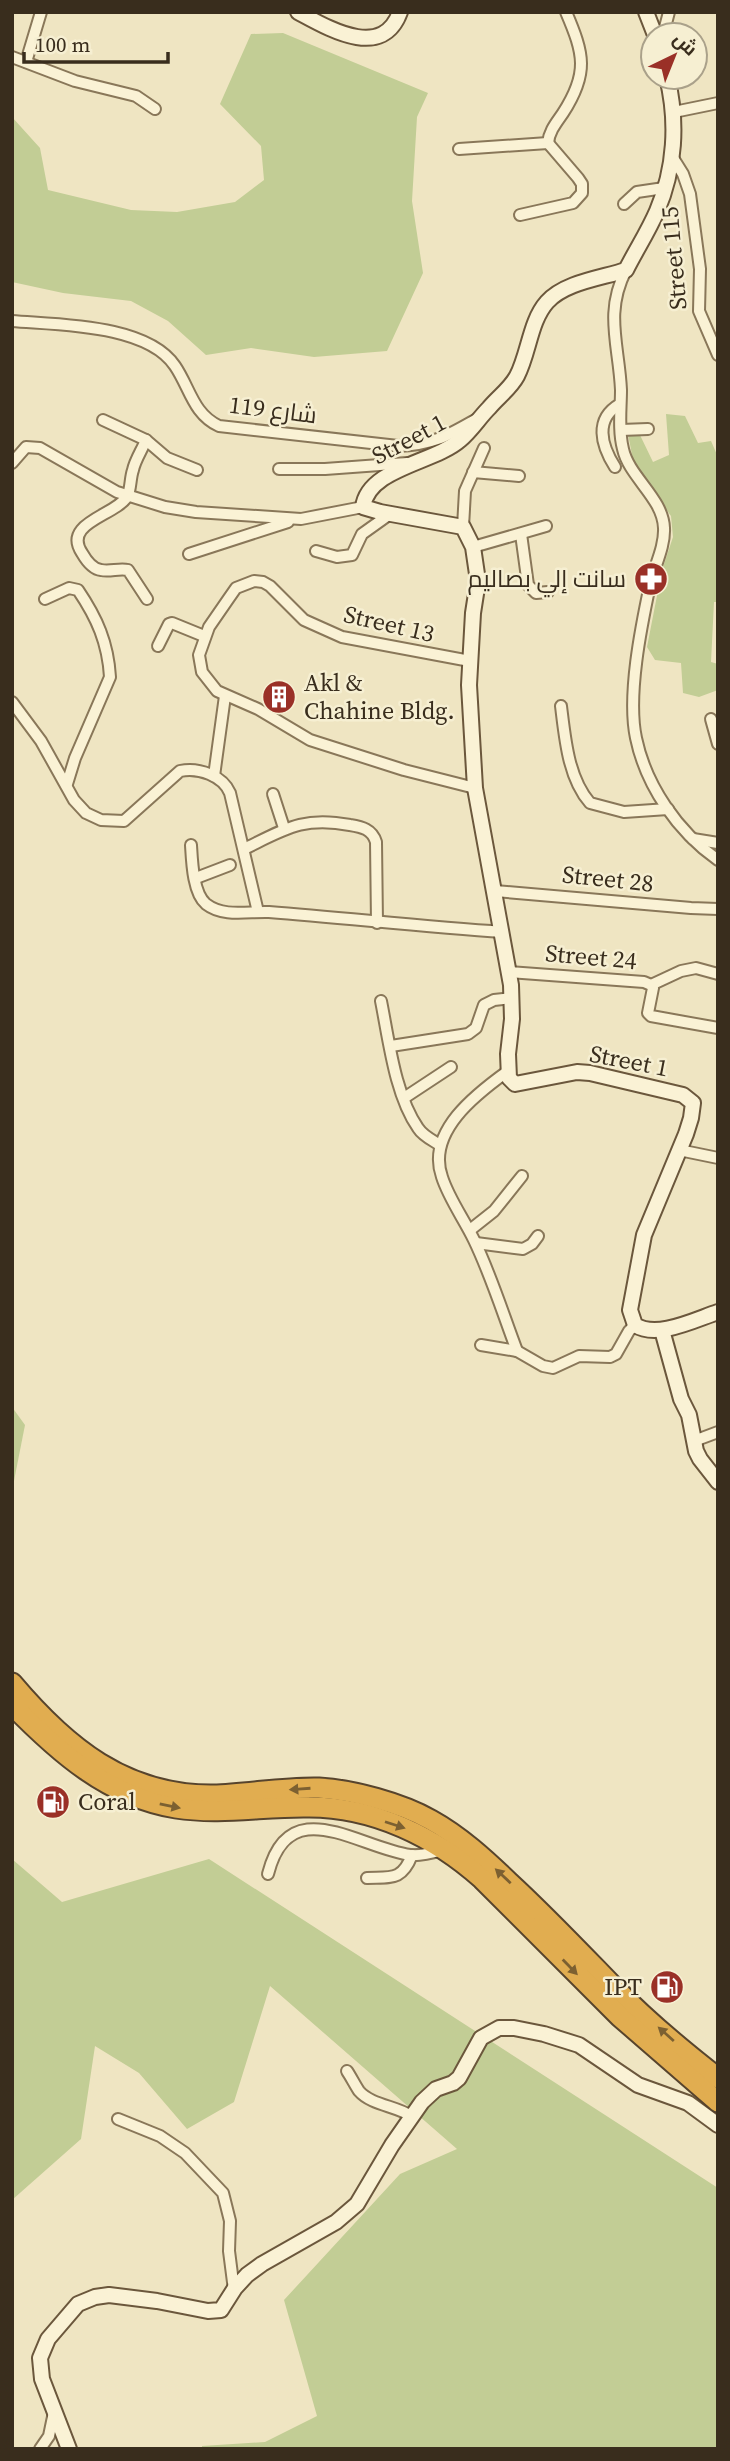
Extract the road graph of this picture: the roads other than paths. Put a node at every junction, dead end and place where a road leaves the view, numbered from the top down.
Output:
1 (41, 12) edge
2 (298, 12) edge
3 (400, 12) edge
4 (566, 12) edge
5 (12, 57) edge
6 (26, 62) junction
7 (670, 91) edge
8 (718, 103) edge
9 (155, 110) dead end
10 (674, 112) junction
11 (548, 143) junction
12 (459, 149) dead end
13 (673, 158) junction
14 (664, 188) junction
15 (624, 204) dead end
16 (520, 215) dead end
17 (626, 270) junction
18 (12, 321) edge
19 (718, 327) edge
20 (706, 331) junction
21 (718, 355) edge
22 (621, 404) junction
23 (481, 417) junction
24 (103, 420) dead end
25 (648, 429) dead end
26 (621, 430) junction
27 (146, 440) junction
28 (484, 448) dead end
29 (12, 463) edge
30 (416, 463) junction
31 (615, 467) dead end
32 (279, 469) dead end
33 (197, 470) dead end
34 (473, 472) junction
35 (519, 476) dead end
36 (128, 496) junction
37 (363, 507) junction
38 (390, 514) junction
39 (301, 519) junction
40 (546, 526) dead end
41 (463, 527) junction
42 (521, 534) junction
43 (473, 547) junction
44 (316, 551) dead end
45 (189, 554) dead end
46 (548, 592) dead end
47 (45, 599) dead end
48 (147, 599) dead end
49 (204, 636) junction
50 (158, 646) dead end
51 (470, 662) junction
52 (225, 696) junction
53 (12, 702) edge
54 (561, 706) dead end
55 (711, 719) dead end
56 (718, 744) edge
57 (214, 776) junction
58 (67, 784) junction
59 (475, 788) junction
60 (273, 794) dead end
61 (668, 809) junction
62 (284, 828) junction
63 (691, 838) junction
64 (718, 844) edge
65 (191, 845) dead end
66 (244, 849) junction
67 (718, 860) edge
68 (230, 865) dead end
69 (195, 878) junction
70 (495, 891) junction
71 (718, 909) edge
72 (258, 912) junction
73 (377, 923) junction
74 (503, 932) junction
75 (509, 972) junction
76 (718, 974) edge
77 (651, 985) junction
78 (512, 998) junction
79 (381, 1001) dead end
80 (718, 1028) edge
81 (391, 1046) junction
82 (451, 1068) dead end
83 (508, 1071) junction
84 (404, 1098) junction
85 (440, 1145) junction
86 (679, 1150) junction
87 (718, 1158) edge
88 (522, 1176) dead end
89 (470, 1230) junction
90 (538, 1236) dead end
91 (476, 1243) junction
92 (718, 1312) edge
93 (635, 1325) junction
94 (662, 1330) junction
95 (481, 1345) dead end
96 (517, 1351) junction
97 (718, 1432) edge
98 (694, 1441) junction
99 (718, 1482) edge
100 (12, 1683) edge
101 (12, 1705) edge
102 (445, 1850) junction
103 (412, 1855) junction
104 (268, 1874) dead end
105 (367, 1878) dead end
106 (347, 2071) dead end
107 (718, 2078) edge
108 (718, 2102) edge
109 (411, 2116) junction
110 (118, 2119) dead end
111 (718, 2124) edge
112 (233, 2290) junction
113 (54, 2412) junction
114 (40, 2449) edge
115 (69, 2449) edge

1 - 6 street
2 - 3 street
4 - 11 street
5 - 6 street
6 - 9 street
7 - 10 street
8 - 10 street
10 - 13 street
11 - 12 street
11 - 16 street
13 - 14 street
13 - 20 street, Street 115
14 - 15 street
14 - 17 street
17 - 22 street
17 - 23 street, Street 1
18 - 23 street, شارع 119
19 - 20 street
20 - 21 street, Street 115
22 - 26 street
22 - 31 street
23 - 30 street, Street 1
24 - 27 street
25 - 26 street
26 - 61 street
27 - 33 street
27 - 36 street
28 - 34 street
29 - 36 street
30 - 32 street
30 - 37 street, Street 1
34 - 35 street
34 - 41 street
36 - 39 street
36 - 48 street
37 - 38 street
37 - 39 street
38 - 41 street
38 - 44 street
39 - 45 street
40 - 42 street
41 - 43 street
42 - 43 street
42 - 46 street
43 - 51 street
47 - 58 street
49 - 50 street
49 - 51 street, Street 13
49 - 52 street, Street 13
51 - 59 street
52 - 57 street
52 - 59 street
53 - 58 street
54 - 61 street
55 - 56 street
57 - 58 street
57 - 66 street
59 - 70 street
60 - 62 street
61 - 63 street
62 - 66 street
62 - 73 street
63 - 64 street
63 - 67 street
65 - 69 street
66 - 72 street
68 - 69 street
69 - 72 street
70 - 71 street, Street 28
70 - 74 street
72 - 73 street
73 - 74 street
74 - 75 street
75 - 77 street, Street 24
75 - 78 street
76 - 77 street
77 - 80 street, Street 24
78 - 81 street
78 - 83 street
79 - 81 street
81 - 84 street
82 - 84 street
83 - 85 street
83 - 86 street, Street 1
84 - 85 street
85 - 89 street
86 - 87 street
86 - 93 street, Street 1
88 - 89 street
89 - 91 street
90 - 91 street
91 - 96 street
92 - 94 street
93 - 94 street
93 - 96 street
94 - 98 street
95 - 96 street
97 - 98 street
98 - 99 street
107 -> 100 highway
101 -> 102 highway
102 - 103 street
102 -> 108 highway
103 - 104 street
103 - 105 street
106 - 109 street
109 - 111 street
109 - 112 street
110 - 112 street
112 - 113 street
113 - 114 street
113 - 115 street

